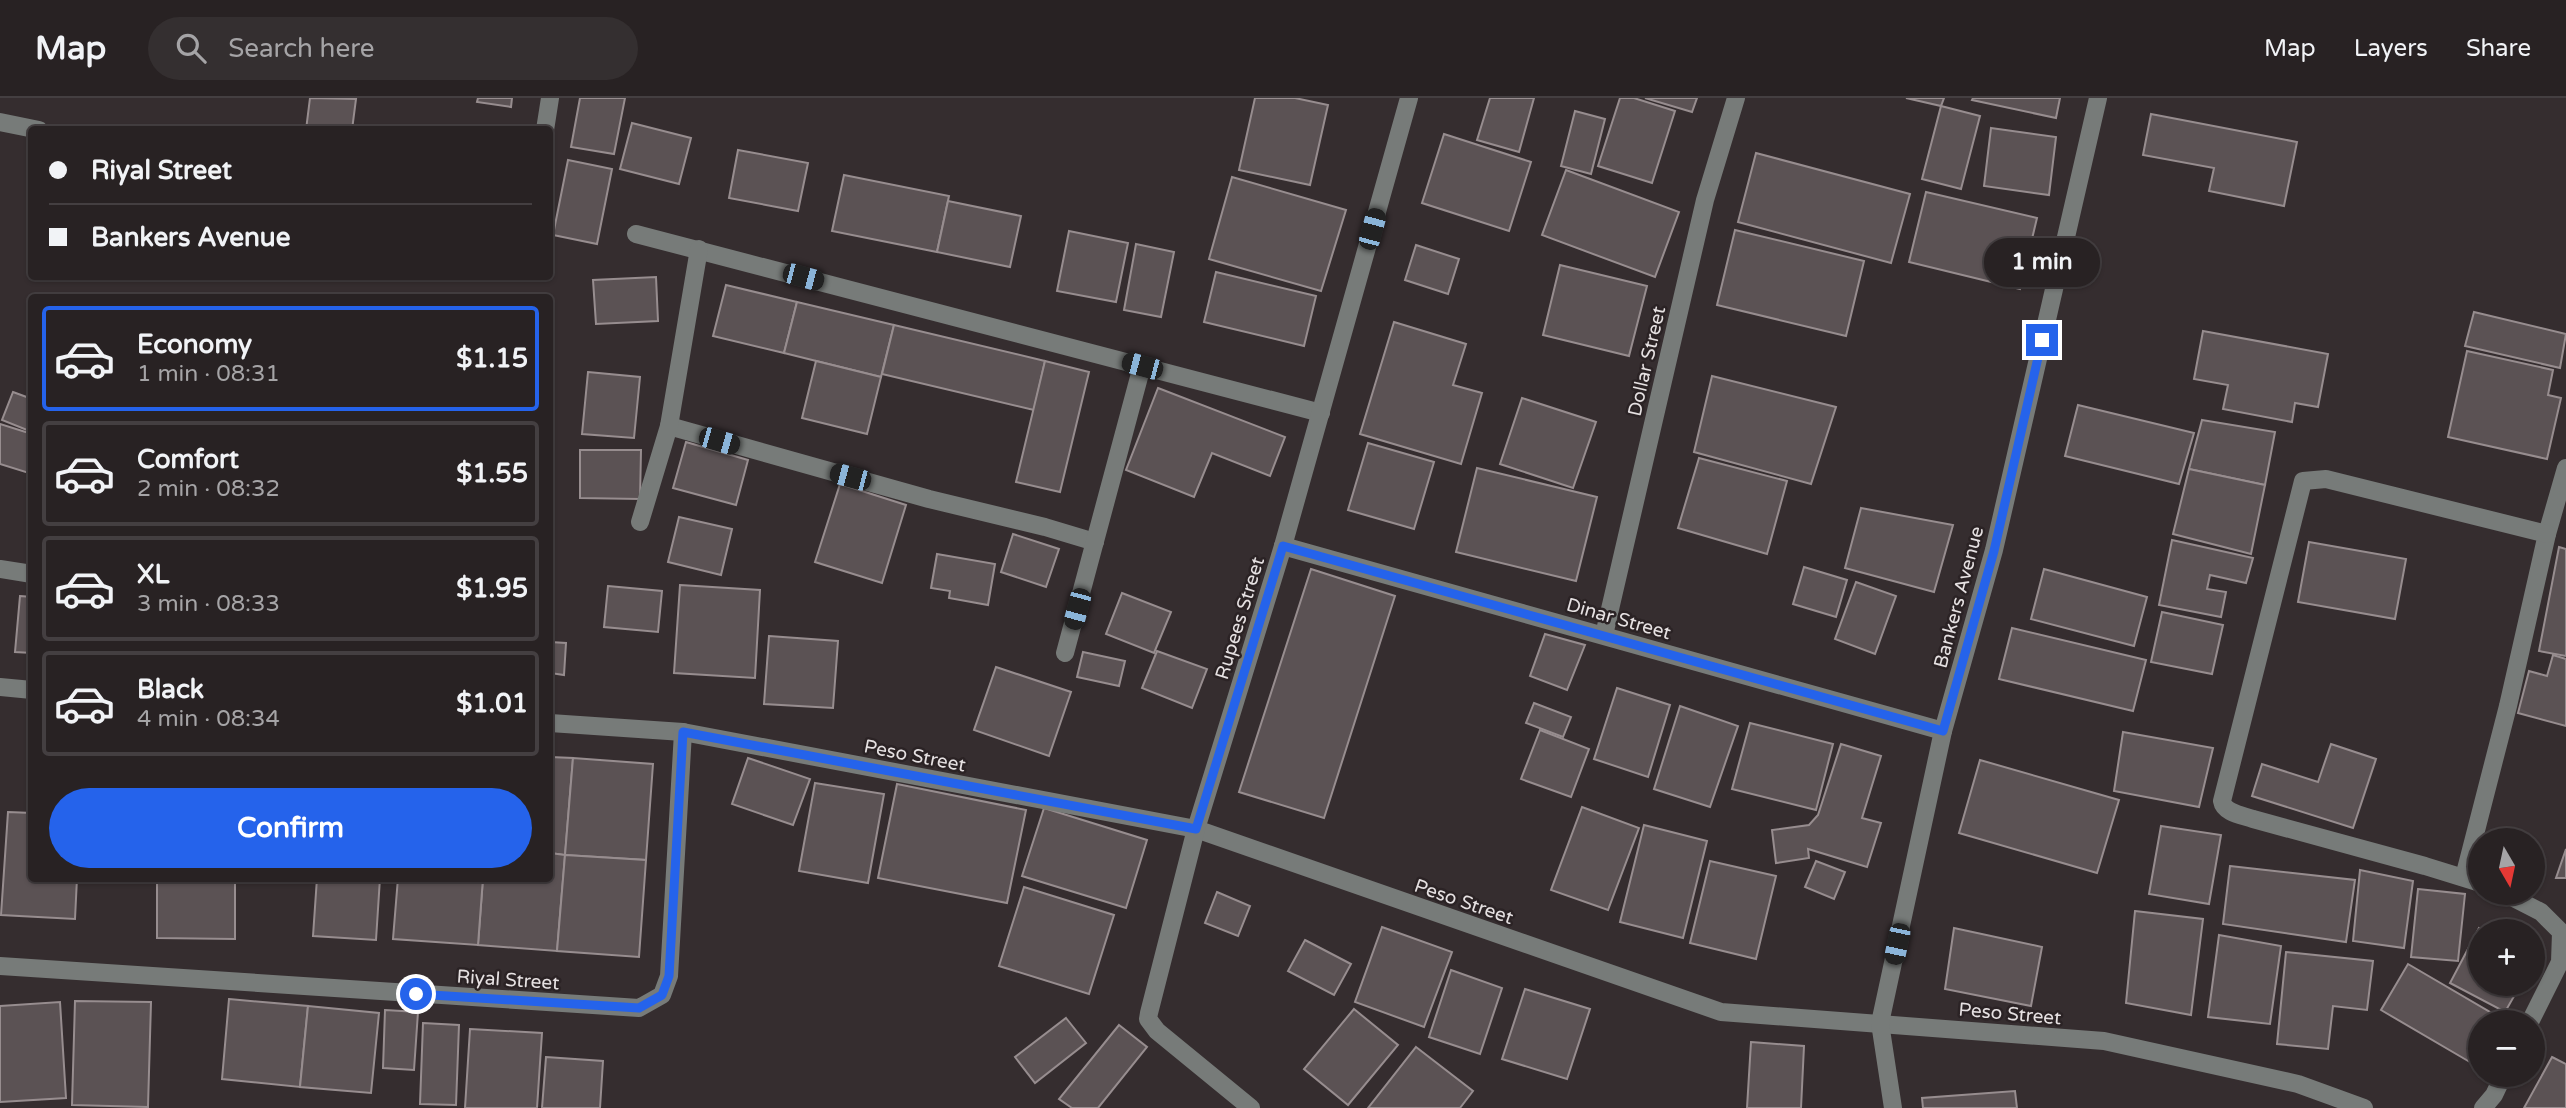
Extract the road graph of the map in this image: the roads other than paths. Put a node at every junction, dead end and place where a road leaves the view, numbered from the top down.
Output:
1 (550, 98) edge
2 (1409, 98) edge
3 (1736, 98) edge
4 (2098, 98) edge
5 (0, 122) edge
6 (546, 126) edge
7 (28, 128) edge
8 (636, 234) dead end
9 (699, 249) junction
10 (1142, 366) junction
11 (1321, 413) junction
12 (668, 426) junction
13 (2566, 468) edge
14 (640, 522) dead end
15 (2547, 534) junction
16 (1095, 542) junction
17 (1283, 546) junction
18 (0, 569) edge
19 (28, 573) edge
20 (1604, 635) junction
21 (1065, 653) dead end
22 (0, 687) edge
23 (28, 690) edge
24 (553, 723) edge
25 (1943, 731) junction
26 (683, 732) junction
27 (2483, 828) edge
28 (1196, 829) junction
29 (2468, 879) edge
30 (2527, 905) edge
31 (0, 966) edge
32 (2536, 1010) edge
33 (1880, 1023) junction
34 (2498, 1087) edge
35 (1251, 1108) edge
36 (1893, 1108) edge
37 (2364, 1108) edge
38 (2483, 1108) edge

1 - 6 street
2 - 11 street, Rupees Street
3 - 20 street, Dollar Street
4 - 25 street, Bankers Avenue
5 - 7 street
8 - 9 street
9 - 10 street
9 - 12 street
10 - 11 street
10 - 16 street
11 - 17 street, Rupees Street
12 - 14 street
12 - 16 street
13 - 15 street
15 - 27 street
15 - 29 street
16 - 21 street
17 - 20 street, Dinar Street
17 - 28 street, Rupees Street
18 - 19 street
20 - 25 street, Dinar Street
22 - 23 street
24 - 26 street, Peso Street
25 - 33 street, Bankers Avenue
26 - 28 street, Peso Street
26 - 31 street, Riyal Street
28 - 33 street, Peso Street
28 - 35 street, Rupees Street
30 - 32 street
33 - 36 street, Bankers Avenue
33 - 37 street, Peso Street
34 - 38 street

